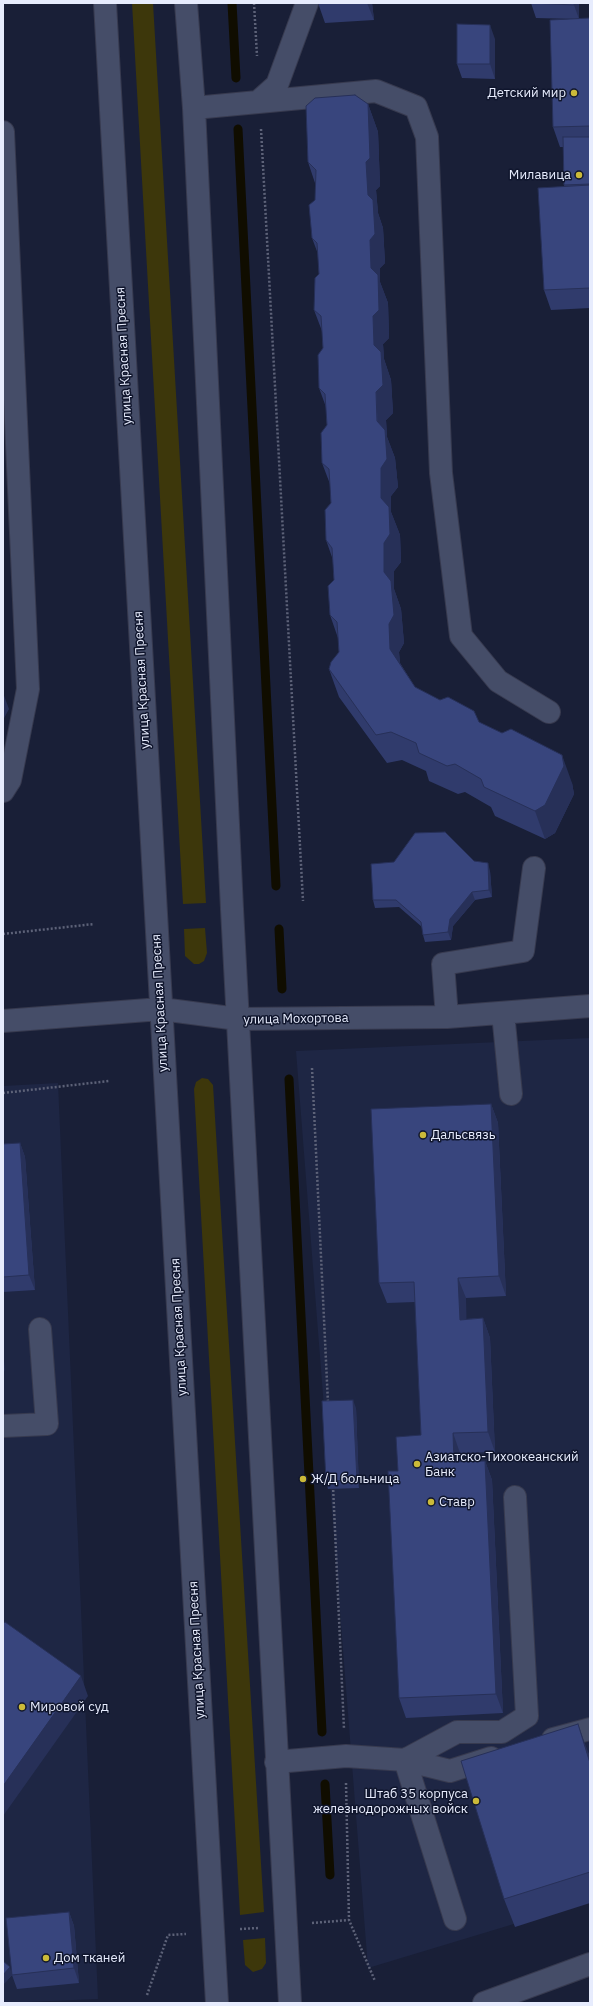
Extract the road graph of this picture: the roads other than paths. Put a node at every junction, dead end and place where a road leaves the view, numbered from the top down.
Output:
1 (105, 3) edge
2 (186, 3) edge
3 (307, 3) edge
4 (260, 102) junction
5 (194, 108) junction
6 (3, 132) edge
7 (549, 712) dead end
8 (3, 792) edge
9 (534, 868) dead end
10 (590, 1006) edge
11 (161, 1009) junction
12 (504, 1013) junction
13 (448, 1017) junction
14 (238, 1019) junction
15 (3, 1021) edge
16 (511, 1094) dead end
17 (40, 1329) dead end
18 (3, 1426) edge
19 (515, 1498) dead end
20 (588, 1733) edge
21 (532, 1745) edge
22 (509, 1752) edge
23 (405, 1760) junction
24 (276, 1762) junction
25 (455, 1919) dead end
26 (590, 1964) edge
27 (217, 2003) edge
28 (290, 2003) edge
29 (484, 2003) edge

1 - 11 street, улица Красная Пресня
2 - 5 street
3 - 4 street
4 - 5 street
4 - 7 street
5 - 14 street
6 - 8 street
9 - 13 street
10 - 12 street, улица Мохортова
11 - 14 street, улица Мохортова
11 - 15 street, улица Мохортова
11 - 27 street, улица Красная Пресня
12 - 13 street, улица Мохортова
12 - 16 street
13 - 14 street, улица Мохортова
14 - 24 street
17 - 18 street
19 - 23 street
20 - 21 street
22 - 23 street
23 - 24 street
23 - 25 street
24 - 28 street
26 - 29 street

